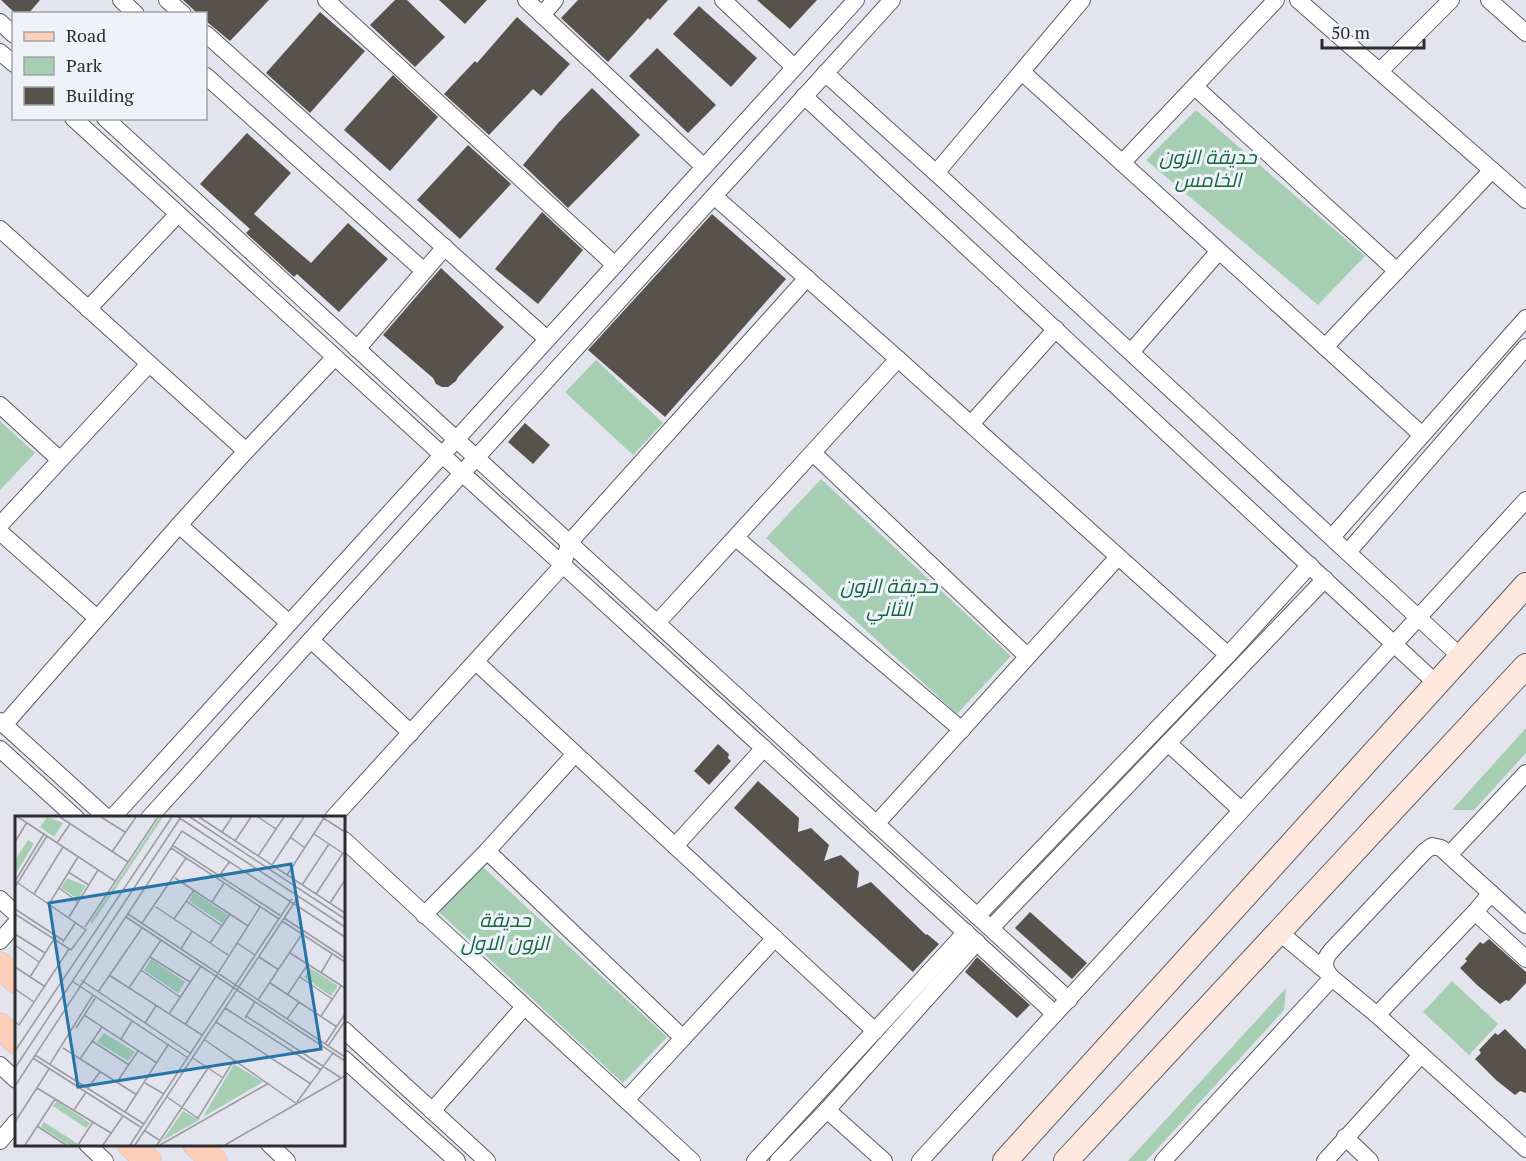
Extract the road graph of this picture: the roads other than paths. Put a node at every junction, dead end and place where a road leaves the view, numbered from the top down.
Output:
1 (121, 0) edge
2 (167, 0) edge
3 (326, 0) edge
4 (525, 0) edge
5 (555, 0) edge
6 (723, 0) edge
7 (856, 0) edge
8 (892, 0) edge
9 (1082, 0) edge
10 (1276, 0) edge
11 (1298, 0) edge
12 (1451, 0) edge
13 (1489, 0) edge
14 (134, 12) edge
15 (181, 12) edge
16 (542, 15) junction
17 (0, 22) edge
18 (12, 33) edge
19 (1526, 33) edge
20 (207, 35) edge
21 (0, 52) edge
22 (12, 62) edge
23 (792, 65) dead end
24 (1022, 72) junction
25 (1380, 72) junction
26 (825, 73) junction
27 (207, 77) edge
28 (1195, 87) junction
29 (804, 96) junction
30 (75, 120) edge
31 (107, 120) edge
32 (1122, 164) junction
33 (704, 167) junction
34 (1492, 170) junction
35 (936, 173) junction
36 (714, 196) junction
37 (1526, 200) edge
38 (178, 214) junction
39 (0, 229) edge
40 (445, 247) junction
41 (1219, 251) junction
42 (615, 265) junction
43 (424, 271) junction
44 (1397, 271) junction
45 (807, 278) junction
46 (88, 309) junction
47 (1526, 318) edge
48 (1056, 329) junction
49 (548, 339) junction
50 (1325, 347) junction
51 (1526, 347) edge
52 (357, 349) junction
53 (1131, 352) junction
54 (335, 357) junction
55 (898, 359) junction
56 (149, 364) junction
57 (0, 405) edge
58 (970, 424) junction
59 (1422, 435) junction
60 (456, 440) junction
61 (246, 451) junction
62 (813, 453) junction
63 (442, 455) junction
64 (476, 458) junction
65 (59, 459) junction
66 (462, 473) junction
67 (1526, 500) edge
68 (0, 525) edge
69 (180, 525) junction
70 (0, 532) edge
71 (1332, 537) junction
72 (736, 538) junction
73 (569, 543) junction
74 (1348, 552) junction
75 (1118, 557) junction
76 (1310, 565) junction
77 (563, 566) junction
78 (1325, 579) junction
79 (1526, 585) edge
80 (1419, 617) junction
81 (97, 618) junction
82 (289, 623) junction
83 (657, 623) junction
84 (311, 640) junction
85 (1394, 644) junction
86 (1228, 655) junction
87 (1027, 656) junction
88 (1461, 657) junction
89 (476, 662) junction
90 (1526, 666) edge
91 (1437, 684) junction
92 (2, 723) edge
93 (962, 730) junction
94 (411, 733) junction
95 (1168, 743) junction
96 (764, 748) junction
97 (0, 749) edge
98 (575, 754) junction
99 (1526, 773) edge
100 (1241, 810) junction
101 (74, 816) edge
102 (105, 816) edge
103 (114, 816) edge
104 (151, 816) edge
105 (335, 816) edge
106 (876, 824) junction
107 (345, 841) edge
108 (675, 846) junction
109 (487, 850) junction
110 (1449, 855) junction
111 (1491, 893) junction
112 (0, 899) edge
113 (1475, 912) junction
114 (15, 913) edge
115 (424, 915) junction
116 (984, 923) junction
117 (15, 924) edge
118 (1526, 925) edge
119 (1279, 932) junction
120 (775, 938) junction
121 (972, 938) junction
122 (0, 941) edge
123 (1526, 959) edge
124 (1330, 976) junction
125 (1068, 1000) junction
126 (524, 1007) junction
127 (1055, 1014) junction
128 (1377, 1015) junction
129 (345, 1031) edge
130 (875, 1031) junction
131 (683, 1038) junction
132 (1421, 1055) junction
133 (345, 1060) edge
134 (0, 1065) edge
135 (15, 1079) edge
136 (626, 1100) junction
137 (827, 1110) junction
138 (432, 1111) junction
139 (15, 1123) edge
140 (1345, 1137) junction
141 (0, 1141) edge
142 (89, 1146) edge
143 (132, 1146) edge
144 (198, 1146) edge
145 (271, 1146) edge
146 (1526, 1149) edge
147 (1013, 1158) edge
148 (454, 1160) edge
149 (105, 1161) edge
150 (148, 1161) edge
151 (214, 1161) edge
152 (287, 1161) edge
153 (487, 1161) edge
154 (692, 1161) edge
155 (754, 1161) edge
156 (778, 1161) edge
157 (884, 1161) edge
158 (920, 1161) edge
159 (1066, 1161) edge
160 (1163, 1161) edge
161 (1325, 1161) edge
162 (1370, 1161) edge

1 - 14 street
2 - 15 street
3 - 42 street
4 - 16 street
5 - 16 street
6 - 23 street
7 - 33 street
8 - 26 street
9 - 24 street
10 - 28 street
11 - 25 street
12 - 25 street
13 - 19 street
16 - 33 street
17 - 18 street
20 - 40 street
21 - 22 street
24 - 32 street
24 - 35 street
25 - 34 street
26 - 29 street
26 - 35 street
27 - 43 street
28 - 32 street
28 - 44 street
29 - 36 street
29 - 48 street
30 - 38 street
31 - 52 street
32 - 41 street
33 - 42 street
34 - 37 street
34 - 44 street
35 - 53 street
36 - 45 street
36 - 64 street
38 - 46 street
38 - 54 street
39 - 46 street
40 - 43 street
40 - 49 street
41 - 50 street
41 - 53 street
42 - 49 street
43 - 52 street
44 - 50 street
45 - 55 street
45 - 73 street
46 - 56 street
47 - 59 street
48 - 58 street
48 - 76 street
49 - 60 street
50 - 59 street
51 - 74 street
52 - 60 street
53 - 71 street
54 - 61 street
54 - 63 street
55 - 58 street
55 - 62 street
56 - 61 street
56 - 65 street
57 - 65 street
58 - 75 street
59 - 71 street
60 - 63 street
60 - 64 street
61 - 69 street
62 - 72 street
62 - 87 street
63 - 66 street
63 - 82 street
64 - 66 street
64 - 73 street
65 - 68 street
66 - 77 street
66 - 84 street
67 - 80 street
69 - 81 street
69 - 82 street
70 - 81 street
71 - 74 street
72 - 83 street
72 - 93 street
73 - 77 street
73 - 83 street
74 - 80 street
75 - 86 street
75 - 87 street
76 - 78 street
76 - 86 street
77 - 89 street
77 - 96 street
78 - 85 street
78 - 95 street
79 - 88 main road
80 - 85 street
80 - 88 street
81 - 92 street
82 - 103 street
83 - 106 street
84 - 94 street
84 - 104 street
85 - 91 street
85 - 100 street
86 - 116 street
87 - 93 street
88 - 91 main road
89 - 94 street
89 - 98 street
90 - 119 main road
91 - 147 main road
92 - 102 street
93 - 106 street
94 - 105 street
95 - 100 street
95 - 116 street
96 - 108 street
96 - 121 street
97 - 101 street
98 - 108 street
98 - 109 street
99 - 110 street
100 - 125 street
106 - 116 street
107 - 115 street
108 - 120 street
109 - 115 street
109 - 131 street
110 - 111 street
110 - 124 street
111 - 113 street
111 - 118 street
112 - 114 street
113 - 123 street
113 - 128 street
115 - 126 street
116 - 121 street
116 - 125 street
117 - 122 street
119 - 124 street
119 - 159 main road
120 - 130 street
120 - 131 street
121 - 127 street
121 - 130 street
121 - 137 street
124 - 128 street
124 - 160 street
125 - 127 street
126 - 136 street
126 - 138 street
127 - 158 street
128 - 132 street
129 - 138 street
130 - 155 street
131 - 136 street
132 - 140 street
132 - 146 street
133 - 148 street
134 - 135 street
136 - 154 street
137 - 156 street
137 - 157 street
138 - 153 street
139 - 141 street
140 - 161 street
140 - 162 street
142 - 149 street
143 - 150 main road
144 - 151 main road
145 - 152 street

